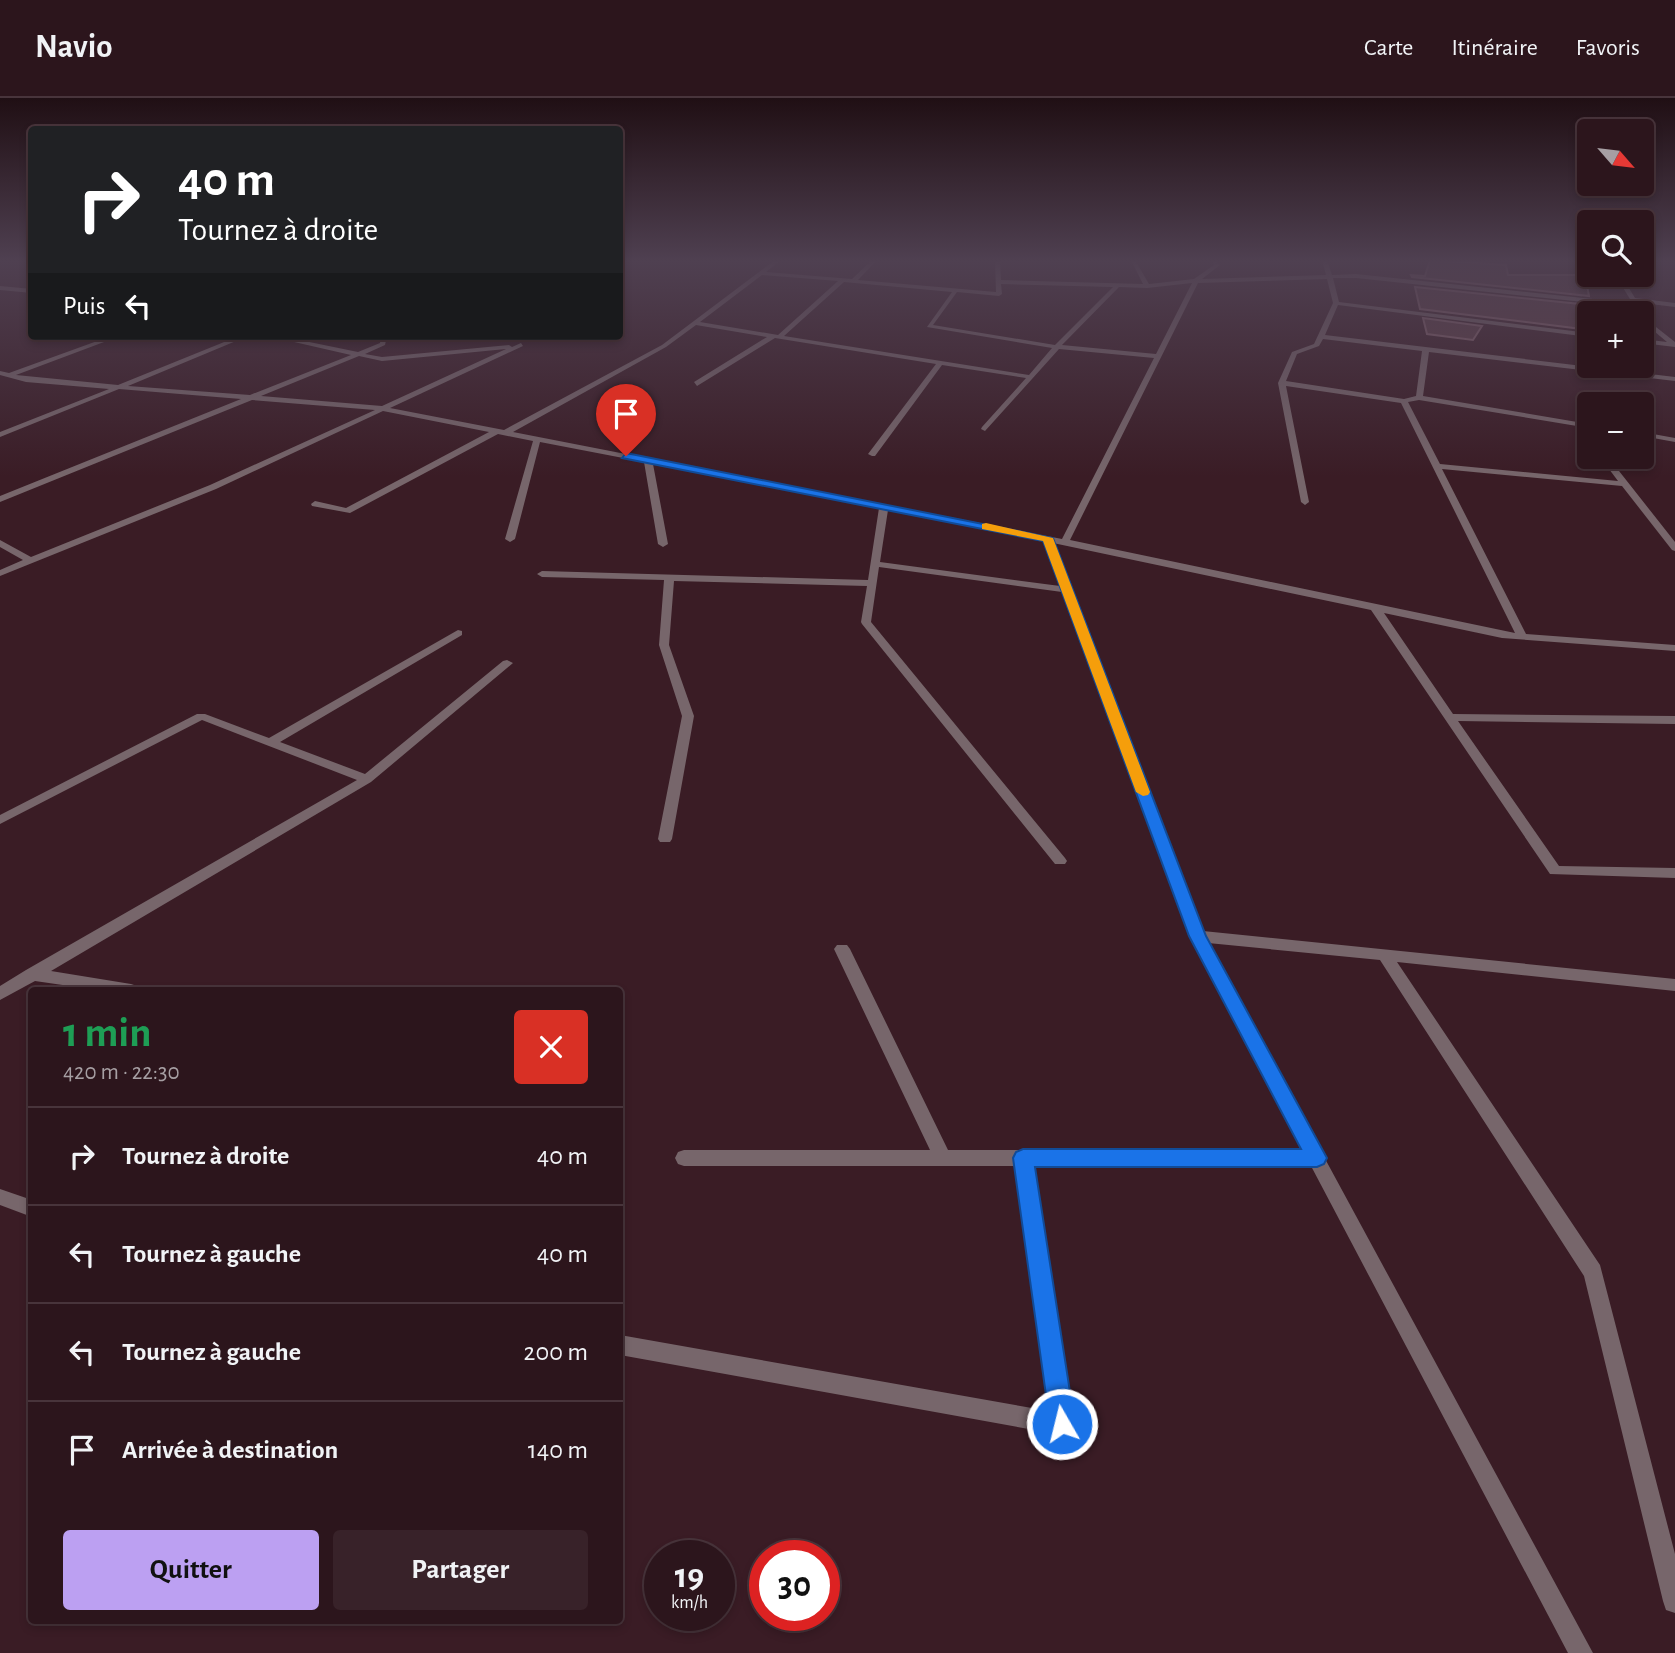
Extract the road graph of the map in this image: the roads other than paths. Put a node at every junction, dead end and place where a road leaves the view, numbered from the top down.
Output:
1 (682, 333) edge
2 (754, 333) edge
3 (780, 333) edge
4 (969, 333) edge
5 (1071, 333) edge
6 (1170, 333) edge
7 (1323, 333) edge
8 (1660, 333) edge
9 (776, 336) junction
10 (1321, 337) junction
11 (105, 340) edge
12 (235, 340) edge
13 (290, 340) edge
14 (384, 340) edge
15 (1654, 342) edge
16 (1675, 345) edge
17 (1057, 347) junction
18 (1426, 349) junction
19 (357, 354) junction
20 (1158, 356) junction
21 (941, 362) junction
22 (4, 375) edge
23 (1031, 377) junction
24 (1675, 379) edge
25 (1282, 383) junction
26 (697, 384) dead end
27 (118, 387) junction
28 (250, 398) junction
29 (1419, 398) junction
30 (1404, 401) junction
31 (383, 409) junction
32 (1577, 424) edge
33 (985, 429) dead end
34 (501, 432) junction
35 (0, 435) edge
36 (1654, 436) edge
37 (537, 439) junction
38 (1675, 440) edge
39 (872, 453) dead end
40 (648, 460) junction
41 (1436, 466) junction
42 (1613, 469) edge
43 (1625, 484) junction
44 (0, 499) edge
45 (1305, 502) dead end
46 (316, 504) dead end
47 (884, 507) junction
48 (510, 539) dead end
49 (1056, 540) junction
50 (0, 543) edge
51 (663, 544) dead end
52 (1675, 548) edge
53 (29, 560) junction
54 (875, 564) junction
55 (0, 573) edge
56 (542, 575) dead end
57 (669, 578) junction
58 (872, 583) junction
59 (1067, 590) junction
60 (1375, 608) junction
61 (458, 633) dead end
62 (1522, 636) junction
63 (1675, 648) edge
64 (506, 663) dead end
65 (1450, 718) junction
66 (1675, 720) edge
67 (270, 742) junction
68 (368, 779) junction
69 (0, 820) edge
70 (666, 839) dead end
71 (1060, 861) dead end
72 (1675, 873) edge
73 (1197, 936) junction
74 (842, 950) dead end
75 (1384, 955) junction
76 (31, 974) junction
77 (1675, 985) edge
78 (112, 987) edge
79 (0, 994) edge
80 (684, 1158) dead end
81 (943, 1158) junction
82 (1023, 1158) junction
83 (1317, 1158) junction
84 (0, 1196) edge
85 (28, 1207) edge
86 (623, 1346) edge
87 (1675, 1601) edge
88 (1581, 1653) edge

1 - 34 street
2 - 9 street
3 - 9 street
4 - 17 street
5 - 17 street
6 - 20 street
7 - 10 street
8 - 16 street
9 - 21 street
9 - 26 street
10 - 18 street
10 - 25 street
11 - 22 street
12 - 27 street
13 - 19 street
14 - 19 street
15 - 16 street
17 - 20 street
17 - 23 street
18 - 24 street
18 - 29 street
19 - 28 street
19 - 31 street
20 - 49 street
21 - 23 street
21 - 39 street
22 - 27 street
23 - 33 street
25 - 30 street
25 - 45 street
27 - 28 street
27 - 35 street
28 - 31 street
28 - 44 street
29 - 30 street
29 - 32 street
30 - 41 street
31 - 34 street
31 - 53 street
34 - 37 street
34 - 46 street
36 - 38 street
37 - 40 street
37 - 48 street
40 - 47 street
40 - 51 street
41 - 43 street
41 - 62 street
42 - 43 street
43 - 52 street
47 - 49 street
47 - 54 street
49 - 59 street
49 - 60 street
50 - 53 street
53 - 55 street
54 - 58 street
54 - 59 street
56 - 57 street
57 - 58 street
57 - 70 street
58 - 71 street
59 - 73 street
60 - 62 street
60 - 65 street
61 - 67 street
62 - 63 street
64 - 68 street
65 - 66 street
65 - 72 street
67 - 68 street
67 - 69 street
68 - 76 street
73 - 75 street
73 - 83 street
74 - 81 street
75 - 77 street
75 - 87 street
76 - 78 street
76 - 79 street
80 - 81 street
81 - 82 street
82 - 83 street
82 - 86 street
83 - 88 street
84 - 85 street

